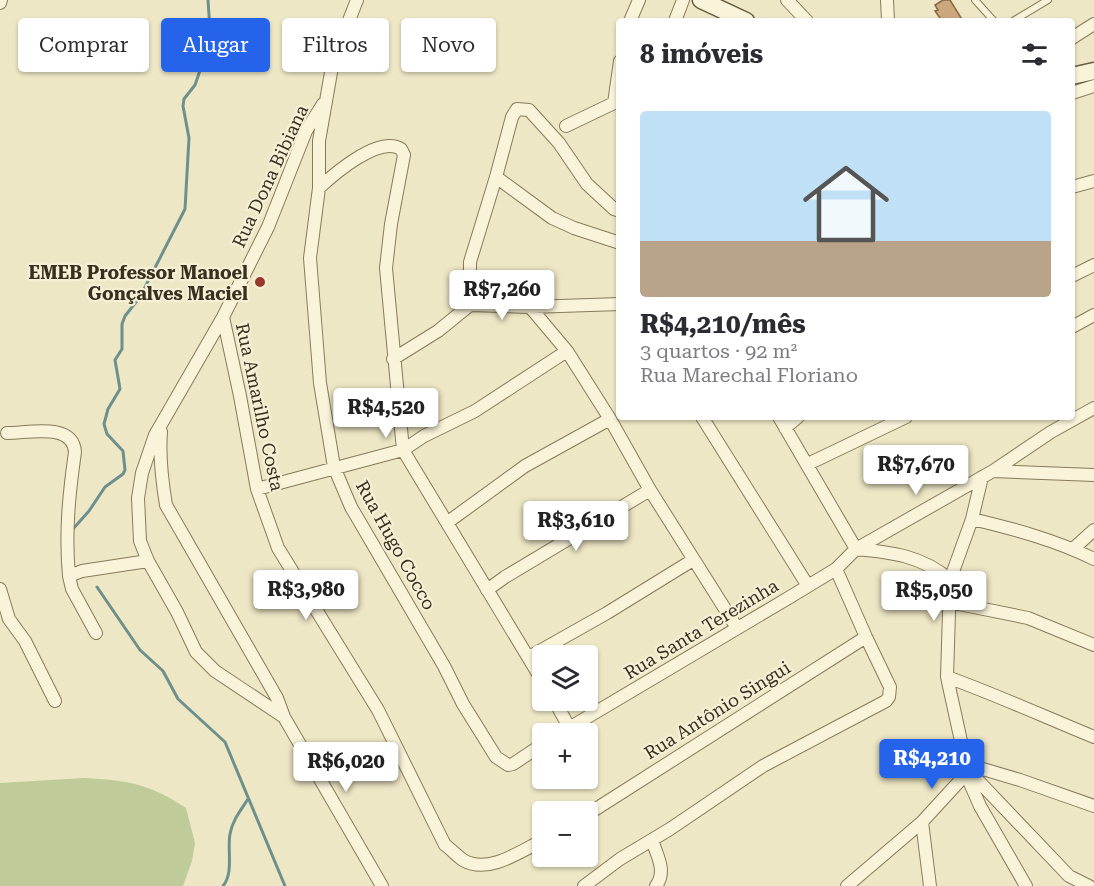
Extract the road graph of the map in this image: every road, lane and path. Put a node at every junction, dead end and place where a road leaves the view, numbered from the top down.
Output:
1 (357, 0) edge
2 (639, 0) edge
3 (683, 0) edge
4 (701, 0) edge
5 (787, 0) edge
6 (887, 0) edge
7 (975, 0) edge
8 (1048, 0) edge
9 (797, 16) edge
10 (631, 18) edge
11 (676, 18) edge
12 (740, 18) edge
13 (888, 18) edge
14 (991, 18) edge
15 (1018, 18) edge
16 (1094, 24) edge
17 (1075, 36) edge
18 (1094, 71) edge
19 (1075, 75) edge
20 (1094, 86) edge
21 (1075, 92) edge
22 (327, 98) junction
23 (616, 102) edge
24 (566, 126) dead end
25 (496, 177) junction
26 (1094, 181) edge
27 (1075, 186) edge
28 (319, 188) junction
29 (616, 210) edge
30 (616, 242) edge
31 (1094, 265) edge
32 (1075, 274) edge
33 (616, 304) edge
34 (470, 305) junction
35 (530, 307) junction
36 (1094, 315) edge
37 (223, 317) junction
38 (1075, 325) edge
39 (567, 351) junction
40 (393, 359) junction
41 (1094, 408) edge
42 (610, 419) junction
43 (1075, 419) edge
44 (704, 420) edge
45 (900, 420) edge
46 (1072, 420) edge
47 (162, 423) junction
48 (782, 423) edge
49 (8, 433) dead end
50 (403, 450) junction
51 (808, 464) junction
52 (334, 467) junction
53 (987, 474) junction
54 (1094, 475) edge
55 (256, 489) junction
56 (650, 490) junction
57 (972, 519) junction
58 (448, 522) junction
59 (1094, 530) edge
60 (856, 549) junction
61 (1073, 549) junction
62 (1094, 559) edge
63 (693, 560) junction
64 (148, 561) junction
65 (836, 569) junction
66 (69, 576) junction
67 (951, 580) junction
68 (808, 586) junction
69 (0, 589) edge
70 (487, 590) junction
71 (949, 602) junction
72 (737, 628) junction
73 (96, 633) dead end
74 (866, 637) junction
75 (1094, 645) edge
76 (529, 657) junction
77 (532, 662) edge
78 (946, 677) junction
79 (55, 701) dead end
80 (284, 717) junction
81 (576, 723) edge
82 (1094, 737) edge
83 (532, 751) edge
84 (966, 769) junction
85 (1094, 806) edge
86 (598, 808) edge
87 (922, 822) junction
88 (652, 840) junction
89 (532, 846) edge
90 (382, 886) edge
91 (584, 886) edge
92 (656, 886) edge
93 (847, 886) edge
94 (930, 886) edge
95 (1026, 886) edge
96 (1089, 886) edge

1 - 22 street, Rua Dona Bibiana
2 - 10 street
3 - 11 street
4 - 12 street
5 - 9 street
6 - 13 street
7 - 14 lane
8 - 15 lane
16 - 17 street
18 - 19 street
20 - 21 street
22 - 28 street, Rua Hugo Cocco
22 - 37 street, Rua Dona Bibiana
23 - 24 street
25 - 29 street
25 - 30 street
25 - 34 street
26 - 27 street
28 - 40 street
28 - 52 street, Rua Hugo Cocco
31 - 32 street
33 - 35 street
34 - 35 street
34 - 40 street
35 - 39 street
36 - 38 street
37 - 47 street, Rua Dona Bibiana
37 - 55 street, Rua Amarilho Costa
39 - 42 street
39 - 50 street
40 - 50 street
41 - 43 street, Rua Santa Terezinha
42 - 56 street
42 - 58 street
44 - 68 street
45 - 51 street
46 - 53 street, Rua Santa Terezinha
47 - 64 street, Rua Dona Bibiana
47 - 80 street
48 - 51 street
49 - 66 street
50 - 52 street
50 - 58 street
51 - 60 street
52 - 55 street
52 - 83 street, Rua Hugo Cocco
53 - 54 street
53 - 57 street
53 - 60 street, Rua Santa Terezinha
55 - 89 street, Rua Amarilho Costa
56 - 63 street
56 - 70 street
57 - 61 street
57 - 67 street
58 - 70 street
59 - 61 street
60 - 65 street, Rua Santa Terezinha
60 - 67 street
61 - 62 street
63 - 72 street
63 - 76 street
64 - 66 street
64 - 80 street, Rua Dona Bibiana
65 - 68 street, Rua Santa Terezinha
65 - 74 street
66 - 73 street
67 - 71 street
68 - 72 street, Rua Santa Terezinha
69 - 79 street
70 - 76 street
71 - 75 street
71 - 78 street
72 - 81 street, Rua Santa Terezinha
74 - 86 street, Rua Antônio Singui
74 - 88 street
76 - 77 street
78 - 82 street
78 - 84 street
80 - 90 street
84 - 85 street
84 - 87 street
84 - 95 street
84 - 96 street
87 - 93 street
87 - 94 street
88 - 91 street
88 - 92 street

